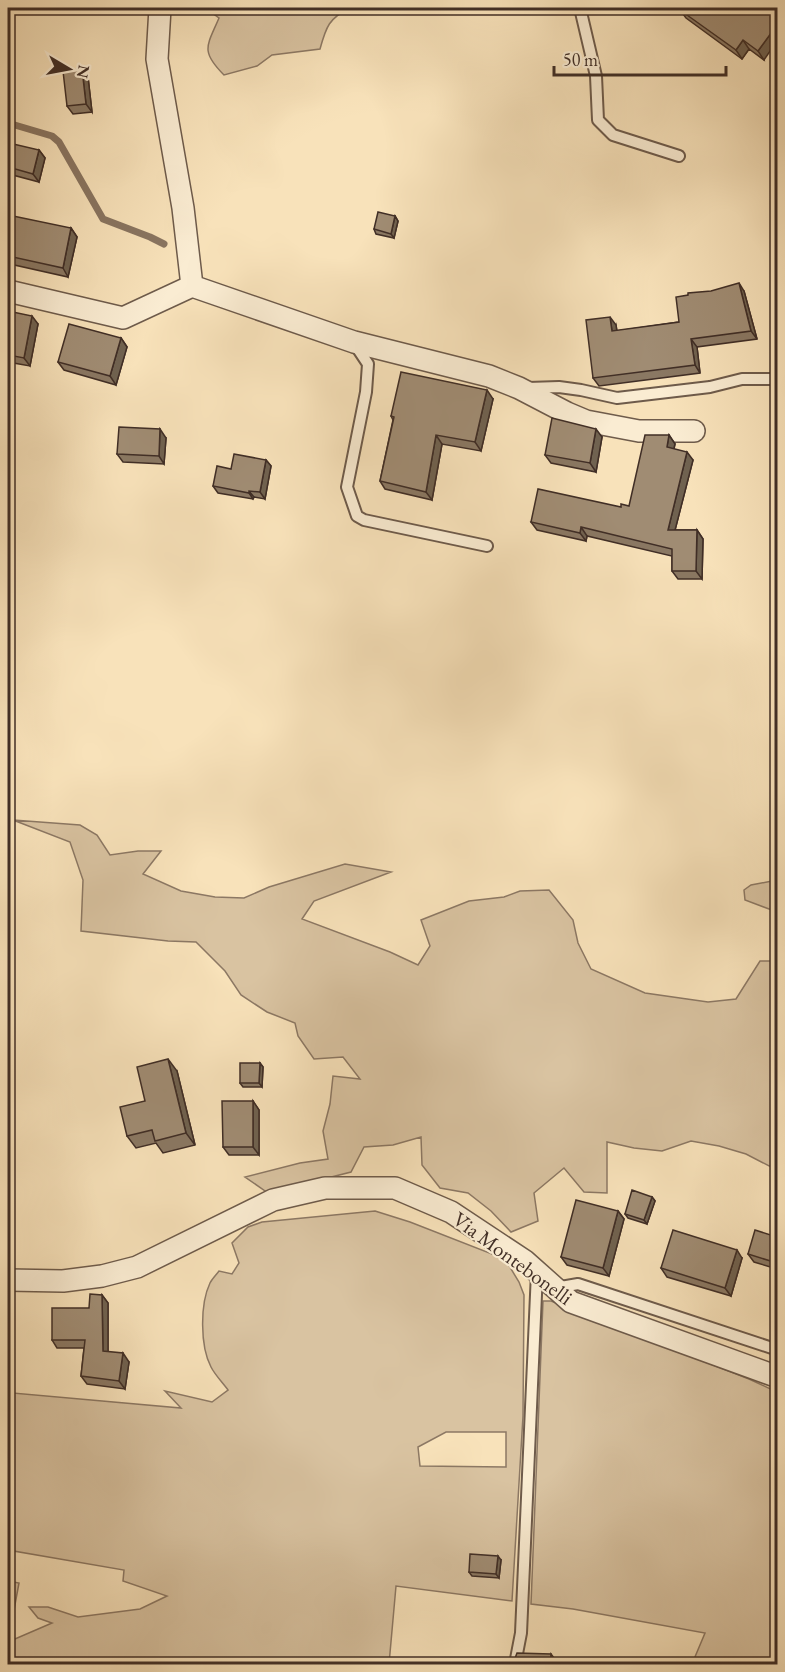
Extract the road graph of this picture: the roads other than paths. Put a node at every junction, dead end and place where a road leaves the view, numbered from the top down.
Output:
1 (160, 8) edge
2 (580, 8) edge
3 (679, 156) dead end
4 (192, 286) junction
5 (8, 291) edge
6 (354, 342) junction
7 (777, 379) edge
8 (519, 388) junction
9 (693, 431) dead end
10 (487, 546) dead end
11 (537, 1272) junction
12 (8, 1280) edge
13 (555, 1288) junction
14 (777, 1350) edge
15 (777, 1377) edge
16 (515, 1665) edge

1 - 4 street
2 - 3 lane
4 - 5 street
4 - 6 street
6 - 8 street
6 - 10 lane
7 - 8 lane
8 - 9 street
11 - 12 street, Via Montebonelli
11 - 13 street, Via Montebonelli
11 - 16 lane
13 - 14 lane
13 - 15 street, Via Montebonelli

